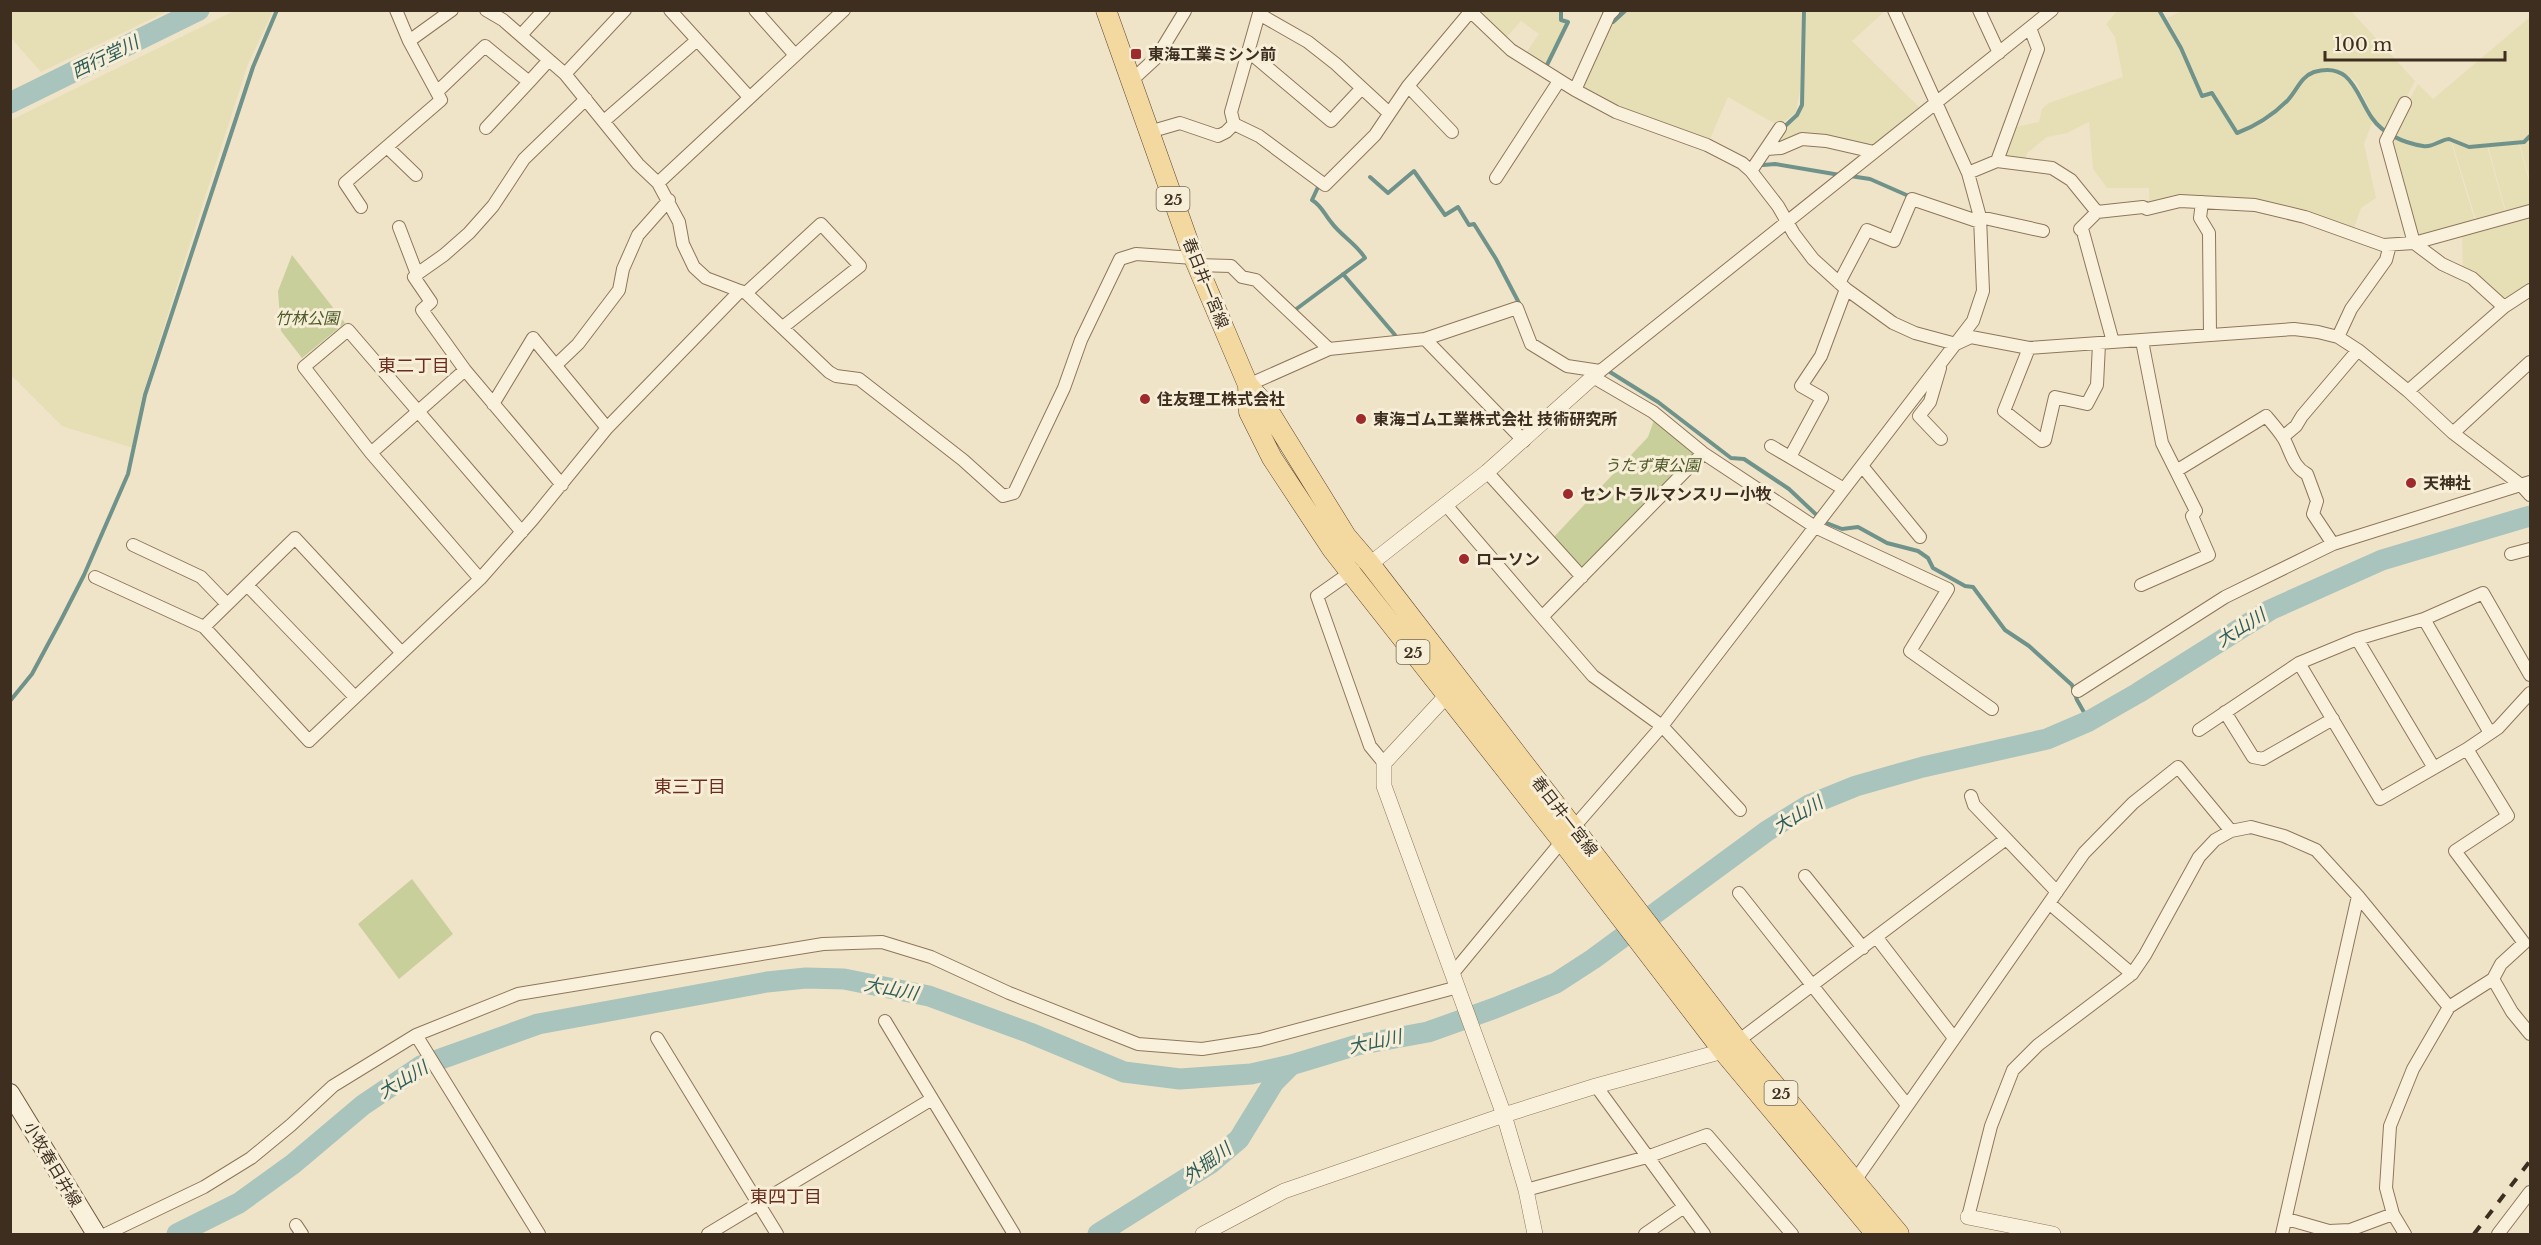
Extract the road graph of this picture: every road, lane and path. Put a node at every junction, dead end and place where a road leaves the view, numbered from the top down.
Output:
1 (396, 10) edge
2 (452, 10) edge
3 (486, 10) edge
4 (544, 10) edge
5 (625, 10) edge
6 (670, 10) edge
7 (754, 10) edge
8 (844, 10) edge
9 (1106, 10) edge
10 (1614, 10) edge
11 (1894, 10) edge
12 (1979, 10) edge
13 (2052, 10) edge
14 (1185, 11) edge
15 (1470, 11) edge
16 (1259, 12) edge
17 (2030, 28) junction
18 (521, 35) junction
19 (696, 40) junction
20 (410, 41) junction
21 (1249, 52) junction
22 (1999, 53) junction
23 (795, 55) junction
24 (549, 60) junction
25 (565, 74) junction
26 (1131, 81) junction
27 (1559, 81) junction
28 (529, 82) junction
29 (1408, 86) junction
30 (1361, 89) junction
31 (1575, 90) junction
32 (438, 91) junction
33 (749, 97) junction
34 (586, 99) junction
35 (1937, 101) junction
36 (2405, 103) dead end
37 (1389, 113) junction
38 (604, 121) junction
39 (1234, 124) junction
40 (486, 128) dead end
41 (1780, 128) dead end
42 (1149, 132) junction
43 (1452, 132) dead end
44 (387, 147) junction
45 (1767, 149) junction
46 (1874, 152) junction
47 (1997, 161) junction
48 (1751, 171) junction
49 (1968, 173) junction
50 (416, 175) dead end
51 (1496, 178) dead end
52 (658, 183) junction
53 (669, 200) junction
54 (2202, 202) junction
55 (361, 207) dead end
56 (2530, 211) edge
57 (2097, 212) junction
58 (1980, 219) junction
59 (1787, 222) junction
60 (399, 227) dead end
61 (2043, 231) dead end
62 (2414, 243) junction
63 (2390, 245) junction
64 (1196, 262) junction
65 (417, 274) junction
66 (1842, 286) junction
67 (2530, 290) edge
68 (743, 292) junction
69 (2504, 307) junction
70 (783, 327) junction
71 (2210, 334) junction
72 (2338, 337) junction
73 (1425, 339) junction
74 (2142, 341) junction
75 (2113, 342) junction
76 (1956, 344) junction
77 (2099, 345) junction
78 (2029, 348) junction
79 (1329, 349) junction
80 (2358, 350) junction
81 (2530, 362) edge
82 (1941, 363) junction
83 (556, 365) junction
84 (465, 370) junction
85 (1596, 374) junction
86 (1248, 385) junction
87 (2408, 391) junction
88 (492, 404) junction
89 (417, 411) junction
90 (607, 428) junction
91 (2453, 433) junction
92 (2283, 437) junction
93 (1941, 439) dead end
94 (1524, 441) junction
95 (1771, 446) dead end
96 (371, 453) junction
97 (1702, 453) junction
98 (1790, 457) junction
99 (1862, 466) junction
100 (2176, 471) junction
101 (1486, 472) junction
102 (2525, 484) edge
103 (562, 485) junction
104 (1844, 489) junction
105 (2530, 495) edge
106 (1446, 505) junction
107 (1815, 527) junction
108 (522, 532) junction
109 (1920, 537) dead end
110 (2332, 544) junction
111 (133, 545) dead end
112 (2530, 549) edge
113 (2511, 554) dead end
114 (1370, 564) junction
115 (1350, 572) junction
116 (95, 577) dead end
117 (1582, 577) junction
118 (480, 579) junction
119 (247, 585) junction
120 (2141, 585) dead end
121 (227, 604) junction
122 (1542, 616) junction
123 (2424, 619) junction
124 (204, 627) junction
125 (2357, 639) junction
126 (401, 652) junction
127 (2299, 663) junction
128 (2530, 675) edge
129 (2078, 691) dead end
130 (2530, 693) edge
131 (1447, 695) junction
132 (354, 696) junction
133 (1992, 710) dead end
134 (2224, 712) junction
135 (2332, 719) junction
136 (1662, 726) junction
137 (2199, 730) dead end
138 (2490, 734) junction
139 (2467, 749) junction
140 (1384, 762) junction
141 (2434, 768) junction
142 (1971, 796) dead end
143 (1740, 810) dead end
144 (2231, 831) junction
145 (1568, 834) junction
146 (2006, 839) junction
147 (1805, 876) dead end
148 (2057, 892) junction
149 (1739, 893) dead end
150 (2358, 896) junction
151 (2050, 904) junction
152 (1876, 938) junction
153 (1863, 948) junction
154 (2132, 974) junction
155 (2493, 979) junction
156 (1457, 985) junction
157 (1813, 986) junction
158 (2449, 1007) junction
159 (885, 1022) dead end
160 (2530, 1034) edge
161 (416, 1035) junction
162 (657, 1038) dead end
163 (1954, 1038) junction
164 (1731, 1046) junction
165 (1596, 1086) junction
166 (10, 1093) edge
167 (932, 1099) junction
168 (1907, 1105) junction
169 (1504, 1115) junction
170 (1647, 1157) junction
171 (1854, 1182) junction
172 (1527, 1190) junction
173 (2530, 1192) edge
174 (759, 1204) junction
175 (1684, 1207) junction
176 (2393, 1214) junction
177 (1968, 1217) joint
178 (2287, 1219) junction
179 (96, 1234) edge
180 (105, 1234) edge
181 (539, 1234) edge
182 (708, 1234) edge
183 (777, 1234) edge
184 (1014, 1234) edge
185 (1203, 1234) edge
186 (1535, 1234) edge
187 (1645, 1234) edge
188 (1704, 1234) edge
189 (1792, 1234) edge
190 (1876, 1234) edge
191 (1899, 1234) edge
192 (2053, 1234) edge
193 (2282, 1234) edge
194 (2405, 1234) edge
195 (2498, 1234) edge

1 - 20 street
2 - 20 street
3 - 18 street
4 - 18 street
5 - 25 street
6 - 19 street
7 - 23 street
8 - 23 street
9 - 26 main road, 春日井一宮線 / 25
10 - 31 street
11 - 35 street
12 - 22 street
13 - 17 street
14 - 26 street
15 - 27 street
15 - 29 street
16 - 21 street
16 - 30 street
17 - 22 street
17 - 47 street
18 - 24 street
19 - 33 street
19 - 38 street
20 - 32 street
21 - 30 street
21 - 39 street
22 - 35 street
23 - 33 street
24 - 25 street
24 - 28 street
25 - 34 street
26 - 42 main road, 春日井一宮線 / 25
27 - 31 street
27 - 51 street
28 - 32 street
28 - 40 street
29 - 37 street
29 - 43 street
30 - 37 street
31 - 48 street
32 - 44 street
33 - 52 street
34 - 38 street
34 - 65 street
35 - 46 street
35 - 49 street
36 - 62 street
37 - 39 street
38 - 52 street
39 - 42 street
41 - 45 street
42 - 64 main road, 春日井一宮線 / 25
44 - 50 street
44 - 55 street
45 - 46 street
45 - 48 street
46 - 59 street
47 - 49 street
47 - 57 street
48 - 59 street
49 - 58 street
52 - 53 street
53 - 68 street
53 - 83 street
54 - 57 street
54 - 63 street
54 - 71 street
56 - 62 street
57 - 75 street
58 - 61 street
58 - 66 street
58 - 76 street
59 - 66 street
59 - 85 street
60 - 65 street
62 - 63 street
62 - 69 street
63 - 72 street
64 - 70 street
64 - 79 street
64 - 86 main road, 春日井一宮線 / 25
65 - 84 street
66 - 76 street
66 - 98 street
67 - 69 street
68 - 70 street
68 - 70 street
68 - 90 street
69 - 87 street
71 - 72 street
71 - 74 street
72 - 80 street
73 - 79 street
73 - 85 street
73 - 94 street
74 - 75 street
74 - 100 street
75 - 77 street
76 - 78 street
76 - 82 street
77 - 78 street
77 - 78 street
79 - 86 street
80 - 87 street
80 - 92 street
81 - 91 street
82 - 93 street
82 - 99 street
83 - 88 street
83 - 90 street
84 - 88 street
84 - 89 street
85 - 94 street
85 - 97 street
86 - 114 main road, 春日井一宮線 / 25
86 - 115 main road, 春日井一宮線 / 25
87 - 91 street
88 - 103 street
89 - 96 street
89 - 96 street
89 - 108 street
90 - 103 street
91 - 102 street
92 - 100 street
92 - 110 street
94 - 101 street
95 - 98 street
96 - 118 street
97 - 107 street
97 - 117 street
98 - 104 street
99 - 104 street
99 - 109 street
100 - 120 street
101 - 106 street
101 - 117 street
102 - 105 street
102 - 110 street
103 - 108 street
104 - 107 street
106 - 114 street
106 - 122 street
107 - 133 street
107 - 136 street
108 - 118 street
110 - 129 street
111 - 121 street
112 - 113 street
114 - 115 street
114 - 145 main road, 春日井一宮線 / 25
115 - 131 main road, 春日井一宮線 / 25
115 - 140 street
116 - 124 street
117 - 122 street
118 - 126 street
119 - 121 street
119 - 126 street
119 - 132 street
121 - 124 street
122 - 136 street
123 - 125 street
123 - 128 street
123 - 138 street
124 - 132 street
125 - 127 street
125 - 141 street
126 - 132 street
127 - 134 street
127 - 135 street
130 - 138 street
131 - 140 street
131 - 145 main road, 春日井一宮線 / 25
134 - 135 street
134 - 137 street
135 - 141 street
136 - 143 street
136 - 145 street
138 - 139 street
139 - 141 street
139 - 155 street
140 - 156 street
142 - 146 street
144 - 148 street
144 - 150 street
144 - 154 street
145 - 156 street
145 - 164 main road, 春日井一宮線 / 25
146 - 148 street
146 - 152 street
147 - 153 street
148 - 151 street
149 - 157 street
150 - 158 street
150 - 178 street
151 - 154 street
151 - 163 street
152 - 153 street
152 - 163 street
153 - 157 street
154 - 177 street
155 - 158 street
155 - 160 street
156 - 161 street
156 - 169 street
157 - 164 street
157 - 168 street
158 - 176 street
159 - 167 street
161 - 180 street
161 - 181 street
162 - 174 street
163 - 168 street
164 - 165 street
164 - 171 main road, 春日井一宮線 / 25
164 - 190 main road, 春日井一宮線 / 25
165 - 169 street
165 - 170 street
166 - 179 main road, 小牧春日井線
167 - 174 street
167 - 184 street
168 - 171 street
169 - 172 street
169 - 185 street
170 - 172 street
170 - 175 street
170 - 189 street
171 - 191 main road, 春日井一宮線 / 25
172 - 186 street
173 - 195 street
174 - 182 street
174 - 183 street
175 - 187 street
175 - 188 street
176 - 178 street
176 - 194 street
177 - 192 street
178 - 193 street

